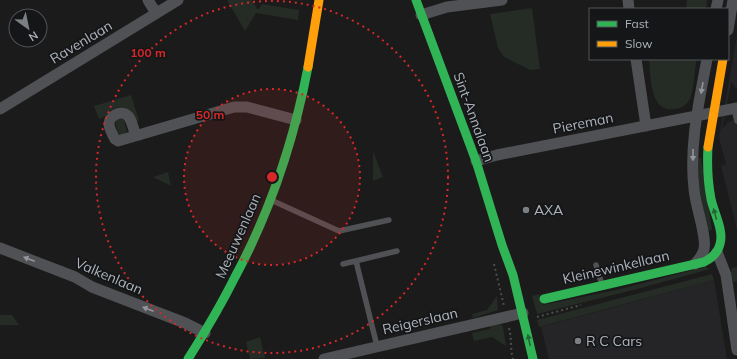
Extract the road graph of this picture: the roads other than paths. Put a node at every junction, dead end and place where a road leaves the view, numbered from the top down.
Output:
1 (148, 0) edge
2 (178, 0) edge
3 (319, 0) edge
4 (416, 0) edge
5 (502, 0) edge
6 (733, 0) edge
7 (156, 13) junction
8 (421, 15) junction
9 (729, 24) edge
10 (636, 60) edge
11 (707, 60) edge
12 (723, 60) edge
13 (0, 109) edge
14 (735, 109) edge
15 (714, 113) junction
16 (697, 116) junction
17 (296, 120) junction
18 (737, 121) edge
19 (646, 126) junction
20 (139, 135) dead end
21 (476, 161) junction
22 (270, 200) junction
23 (389, 220) dead end
24 (502, 245) junction
25 (0, 248) edge
26 (397, 251) dead end
27 (717, 252) junction
28 (356, 261) junction
29 (343, 264) dead end
30 (695, 264) junction
31 (596, 265) dead end
32 (602, 285) junction
33 (544, 299) dead end
34 (514, 310) junction
35 (205, 332) junction
36 (377, 346) junction
37 (737, 350) edge
38 (188, 359) edge
39 (324, 359) edge
40 (533, 359) edge

1 - 7 street
2 - 7 street, Ravenlaan
3 - 17 street, Meeuwenlaan
4 - 8 street, Sint-Annalaan
5 - 8 street
6 - 9 street
7 - 13 street, Ravenlaan
8 - 21 street, Sint-Annalaan
10 - 19 street
11 -> 16 street
12 - 15 street
14 - 15 street, Piereman
14 - 18 lane
15 - 16 street, Piereman
27 -> 15 street
16 - 19 street, Piereman
16 -> 30 street
17 - 20 street
17 - 22 street, Meeuwenlaan
19 - 21 street, Piereman
21 - 24 street, Sint-Annalaan
22 - 23 lane
22 - 35 street, Meeuwenlaan
24 - 34 street, Sint-Annalaan
24 - 34 street, Sint-Annalaan
35 -> 25 street, Valkenlaan
26 - 28 lane
27 - 30 street, Kleinewinkellaan
27 - 37 street
28 - 29 lane
28 - 36 lane
30 - 32 street, Kleinewinkellaan
31 - 32 lane
32 - 33 street, Kleinewinkellaan
34 - 36 street, Reigerslaan
40 -> 34 street, Sint-Annalaan
35 - 38 street, Meeuwenlaan
36 - 39 street, Reigerslaan

